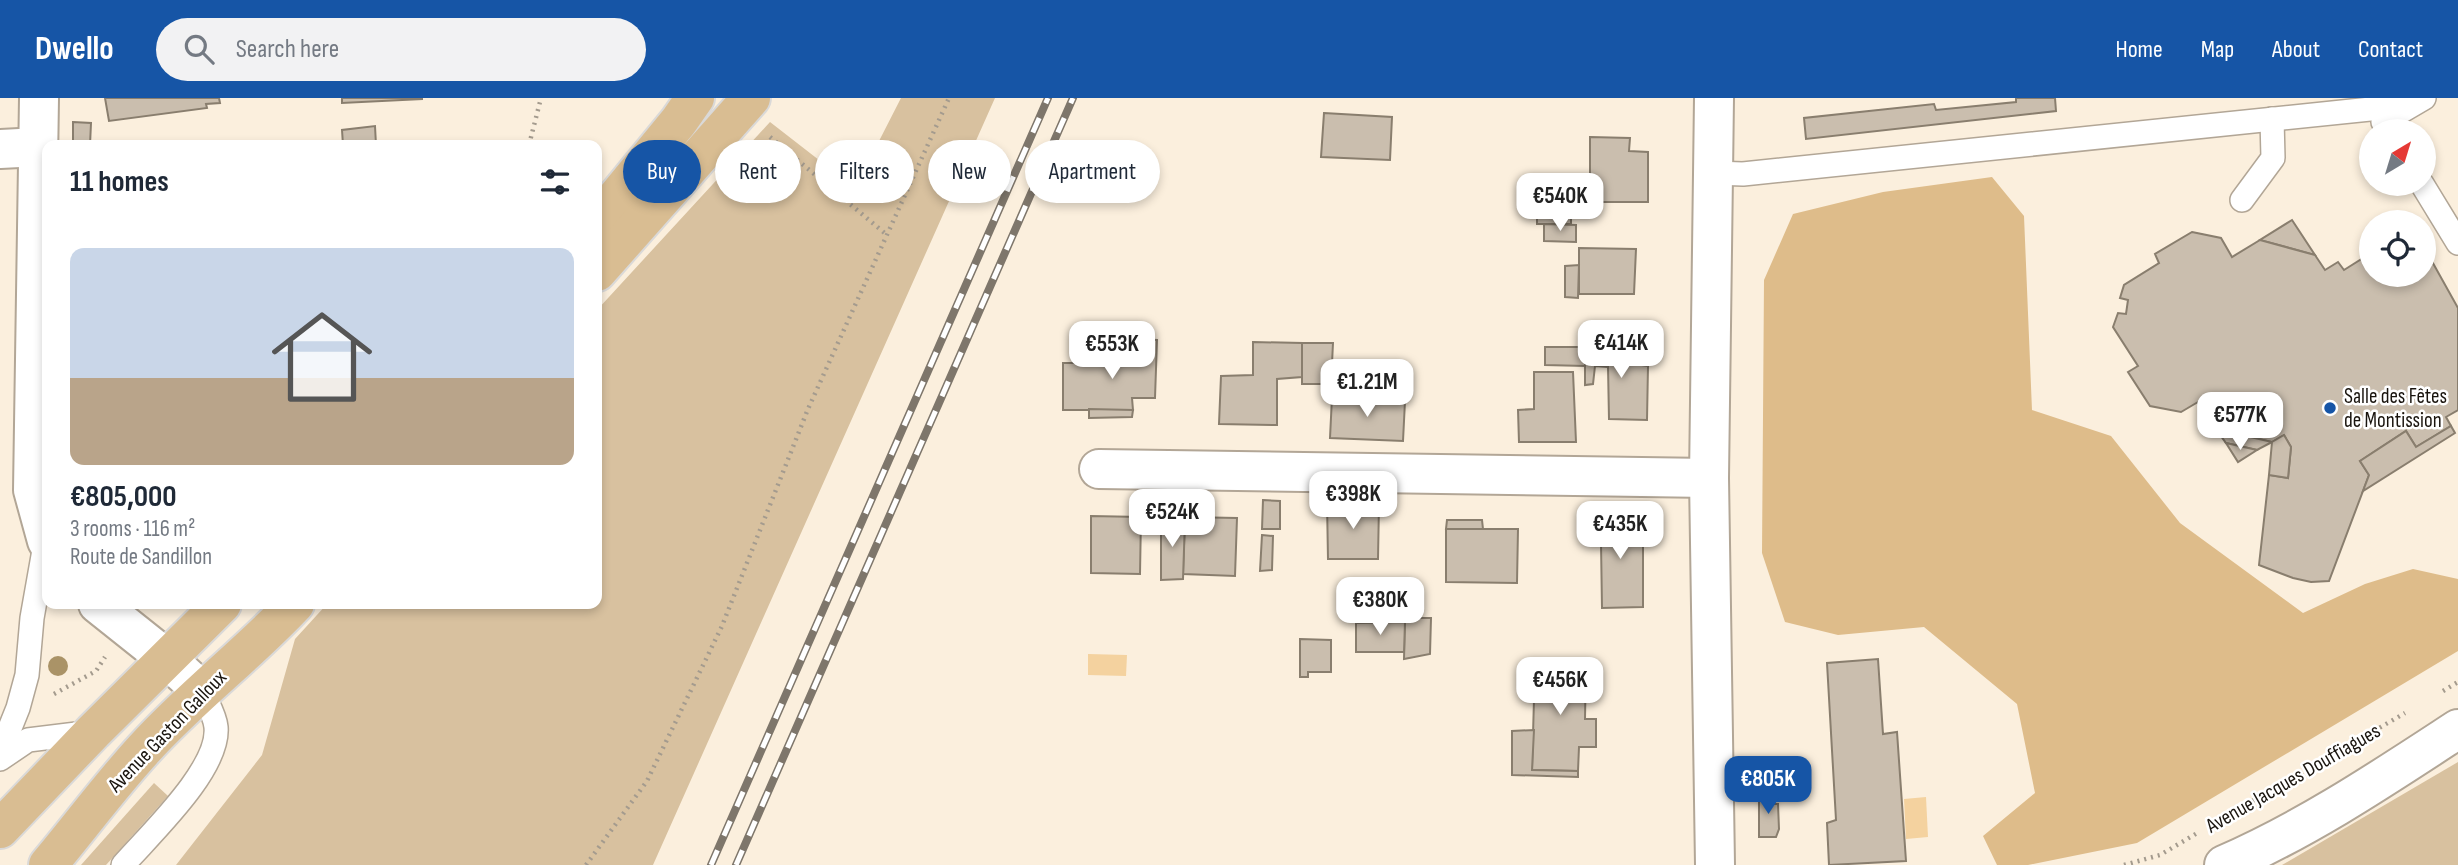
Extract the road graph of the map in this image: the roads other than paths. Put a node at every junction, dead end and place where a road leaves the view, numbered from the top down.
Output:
1 (39, 98) edge
2 (695, 98) edge
3 (734, 98) edge
4 (1714, 98) edge
5 (2416, 102) edge
6 (756, 114) edge
7 (2273, 119) junction
8 (2389, 119) edge
9 (701, 144) edge
10 (39, 147) junction
11 (0, 149) edge
12 (701, 164) edge
13 (1713, 173) junction
14 (2429, 196) edge
15 (2242, 200) dead end
16 (658, 203) edge
17 (602, 215) edge
18 (2458, 243) edge
19 (602, 266) edge
20 (1099, 468) dead end
21 (1709, 478) junction
22 (42, 522) edge
23 (42, 566) edge
24 (104, 609) edge
25 (217, 609) edge
26 (290, 609) edge
27 (167, 659) junction
28 (202, 691) junction
29 (2458, 729) edge
30 (93, 732) junction
31 (0, 753) edge
32 (0, 759) edge
33 (0, 829) edge
34 (48, 865) edge
35 (123, 865) edge
36 (1715, 865) edge
37 (2224, 865) edge

1 - 10 street
2 - 17 main road
3 - 9 main road
4 - 13 street
5 - 7 lane
5 - 8 lane
6 - 12 main road
7 - 13 lane
7 - 15 lane
10 - 11 street
10 - 22 street
13 - 21 street
14 - 18 lane
16 - 19 main road
20 - 21 street
21 - 36 street
23 - 31 lane
24 - 27 street
25 - 27 main road
26 - 28 main road, Avenue Gaston Galloux
27 - 28 street
27 - 30 main road
28 - 34 main road, Avenue Gaston Galloux
28 - 35 lane
29 - 37 street, Avenue Jacques Douffiagues
30 - 32 lane
30 - 33 main road

